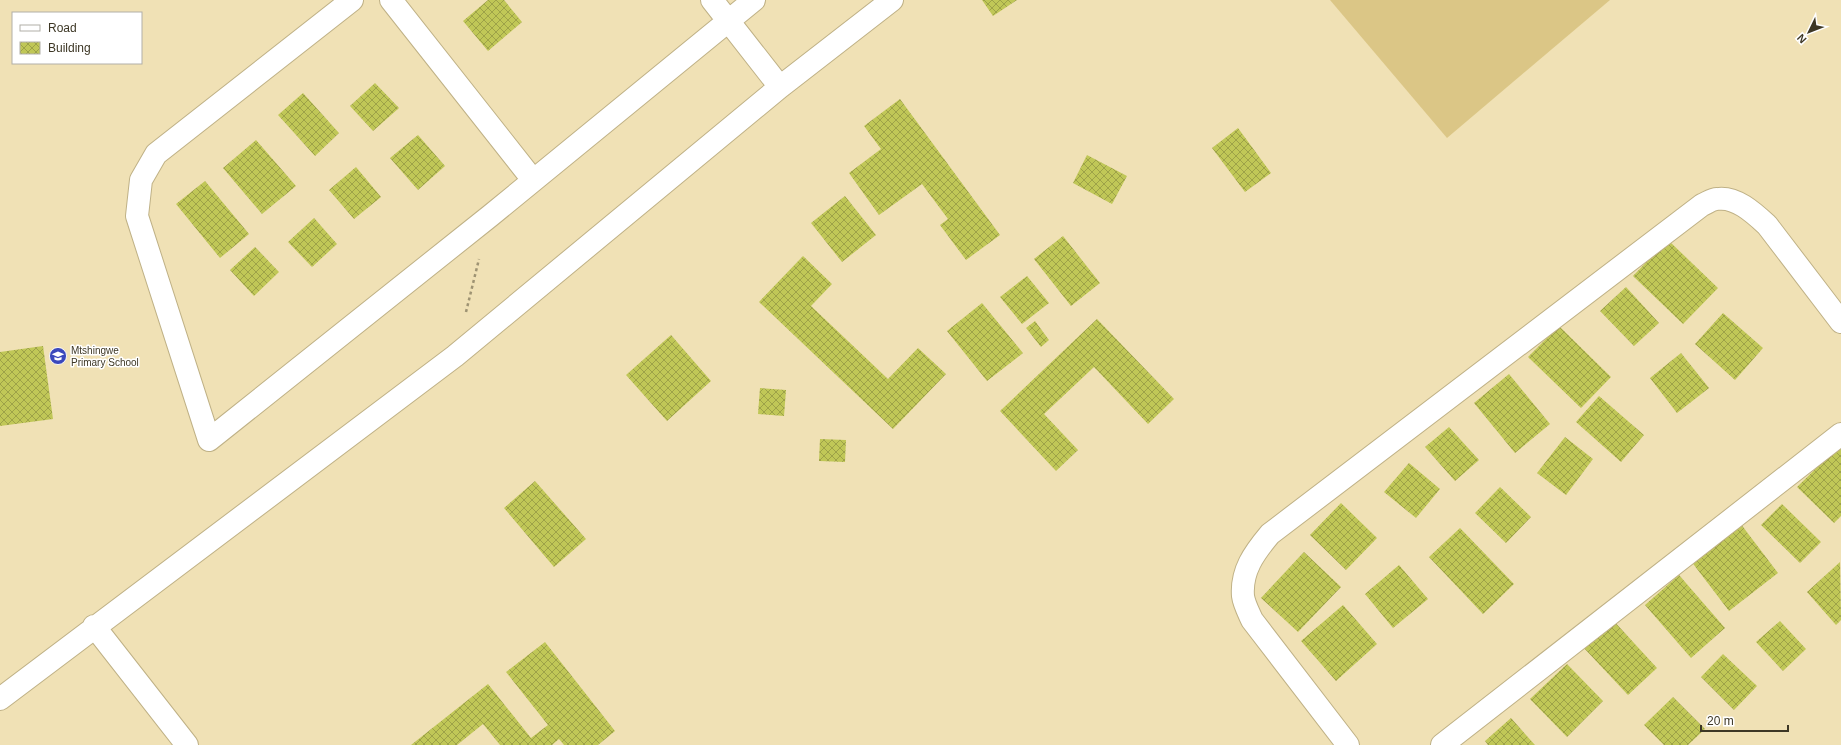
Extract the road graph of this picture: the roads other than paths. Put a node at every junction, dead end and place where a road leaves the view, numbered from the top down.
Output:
1 (352, 0) edge
2 (391, 0) edge
3 (712, 0) edge
4 (754, 0) edge
5 (892, 0) edge
6 (728, 21) junction
7 (780, 87) junction
8 (533, 180) junction
9 (1841, 322) edge
10 (1841, 434) edge
11 (94, 626) junction
12 (0, 699) edge
13 (187, 745) edge
14 (1348, 745) edge
15 (1442, 745) edge

1 - 8 street
2 - 8 street
3 - 6 street
4 - 6 street
5 - 7 street
6 - 7 street
6 - 8 street
7 - 11 street
9 - 14 street
10 - 15 street
11 - 12 street
11 - 13 street

